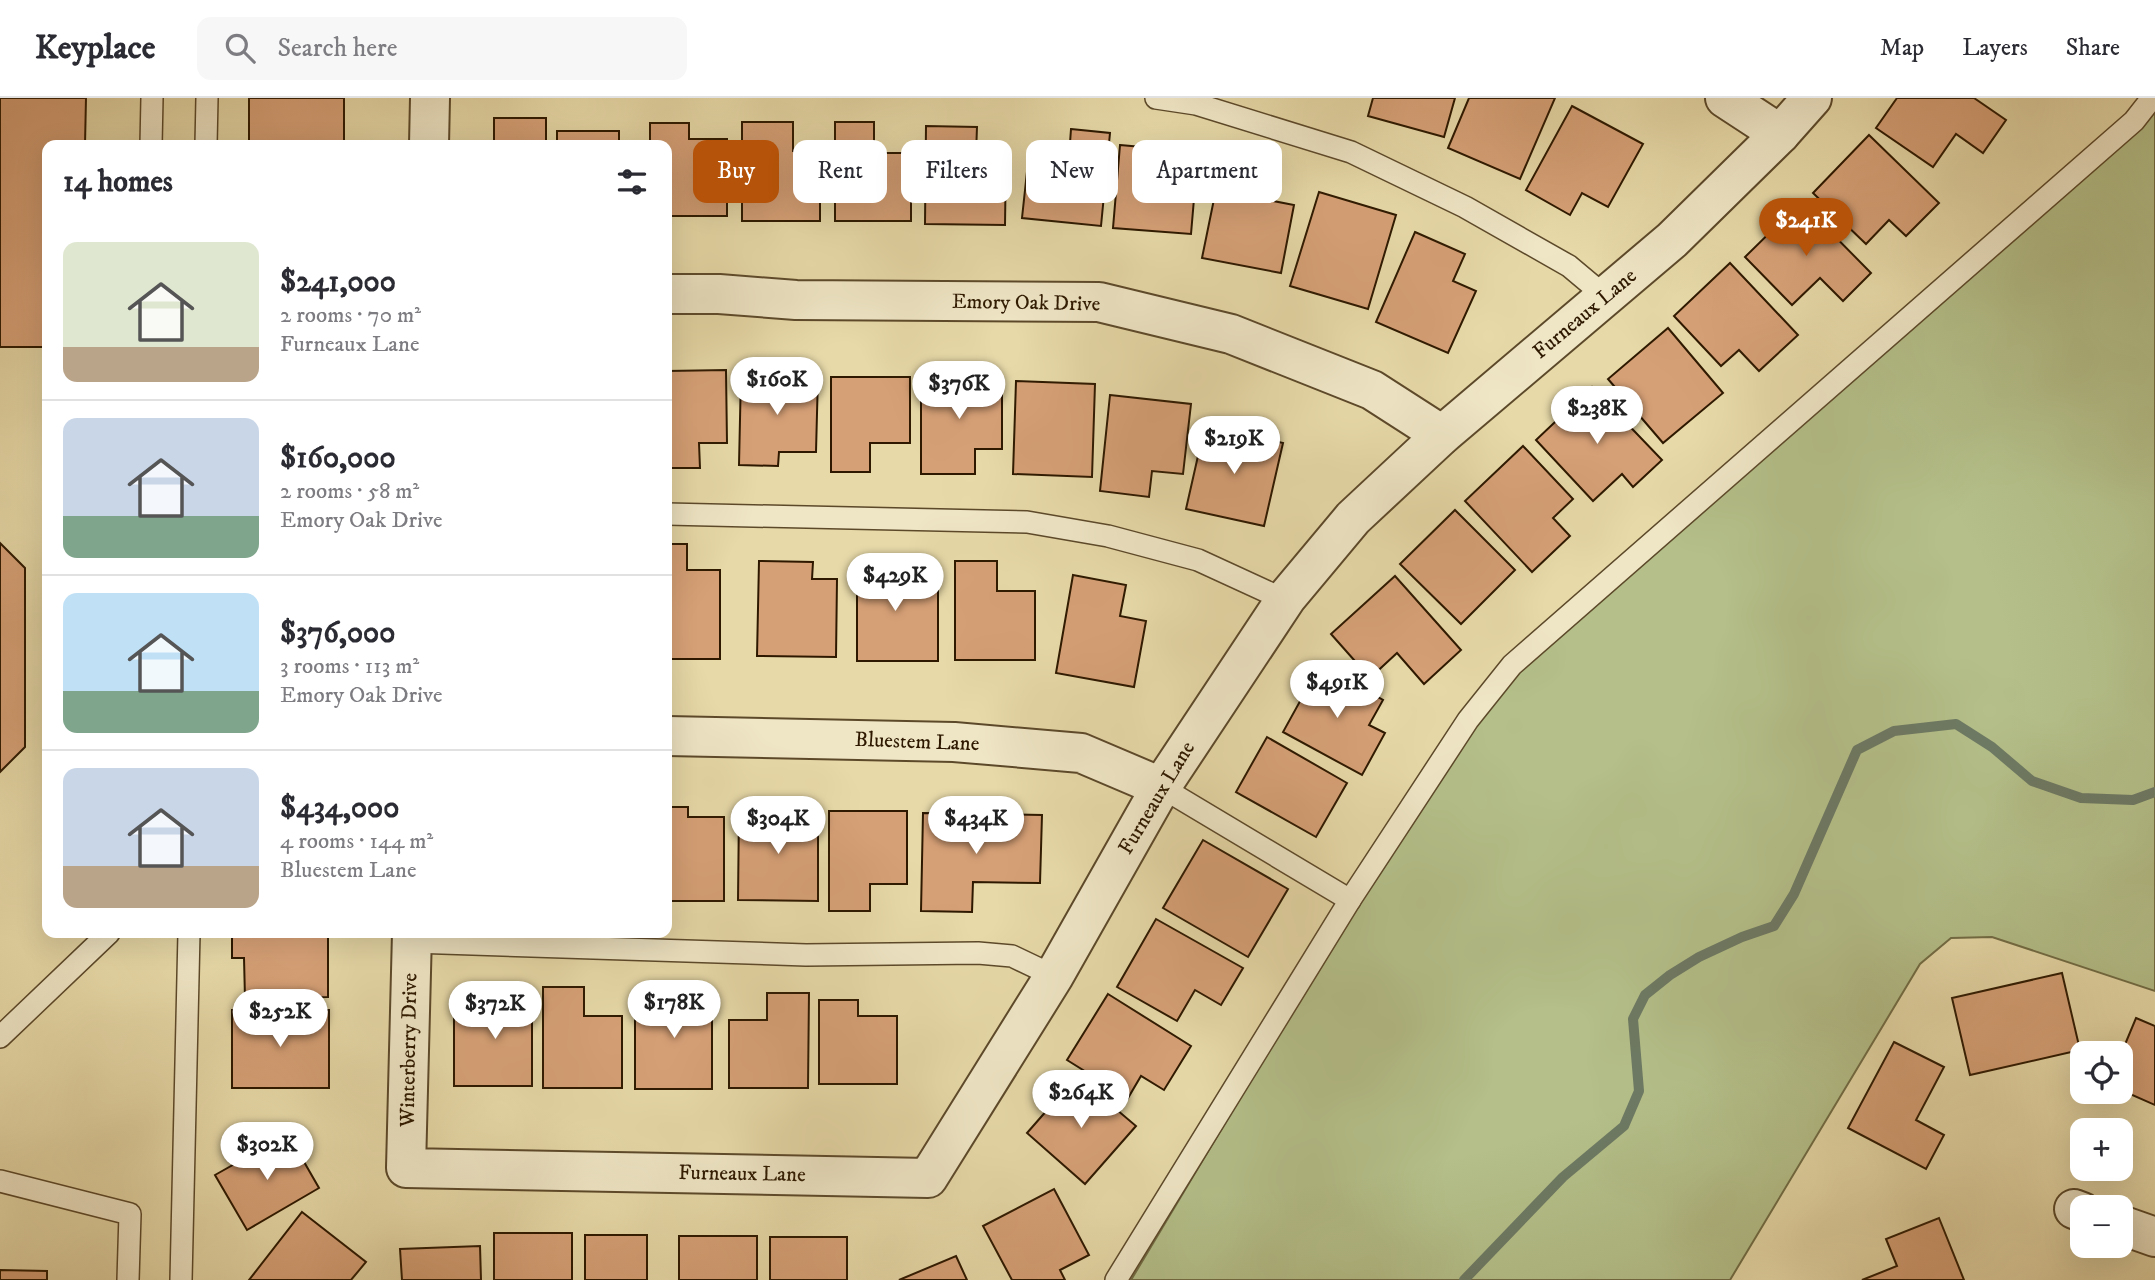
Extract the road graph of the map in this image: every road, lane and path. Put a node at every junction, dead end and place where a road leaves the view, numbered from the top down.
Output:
1 (152, 98) edge
2 (207, 98) edge
3 (430, 98) edge
4 (1156, 98) edge
5 (1725, 98) edge
6 (1812, 98) edge
7 (2152, 98) edge
8 (1780, 134) junction
9 (151, 140) edge
10 (206, 140) edge
11 (429, 140) edge
12 (672, 294) edge
13 (1606, 297) junction
14 (1442, 435) junction
15 (672, 514) edge
16 (1285, 600) junction
17 (672, 736) edge
18 (1161, 787) junction
19 (1350, 901) junction
20 (103, 938) edge
21 (188, 938) edge
22 (412, 938) edge
23 (434, 938) edge
24 (1054, 976) junction
25 (0, 1037) edge
26 (406, 1168) joint
27 (0, 1181) edge
28 (2133, 1229) edge
29 (2155, 1237) edge
30 (128, 1280) edge
31 (181, 1280) edge
32 (1116, 1280) edge

1 - 9 lane
2 - 10 lane
3 - 11 street
4 - 13 lane
5 - 8 street
6 - 8 street, Furneaux Lane
7 - 19 lane
8 - 13 street, Furneaux Lane
12 - 14 street, Emory Oak Drive
13 - 14 street, Furneaux Lane
14 - 16 street, Furneaux Lane
15 - 16 lane
16 - 18 street, Furneaux Lane
17 - 18 street, Bluestem Lane
18 - 19 lane
18 - 24 street, Furneaux Lane
19 - 32 lane
20 - 25 lane
21 - 31 lane
22 - 26 street, Winterberry Drive
23 - 24 lane
24 - 26 street, Furneaux Lane
27 - 30 lane
28 - 29 street

